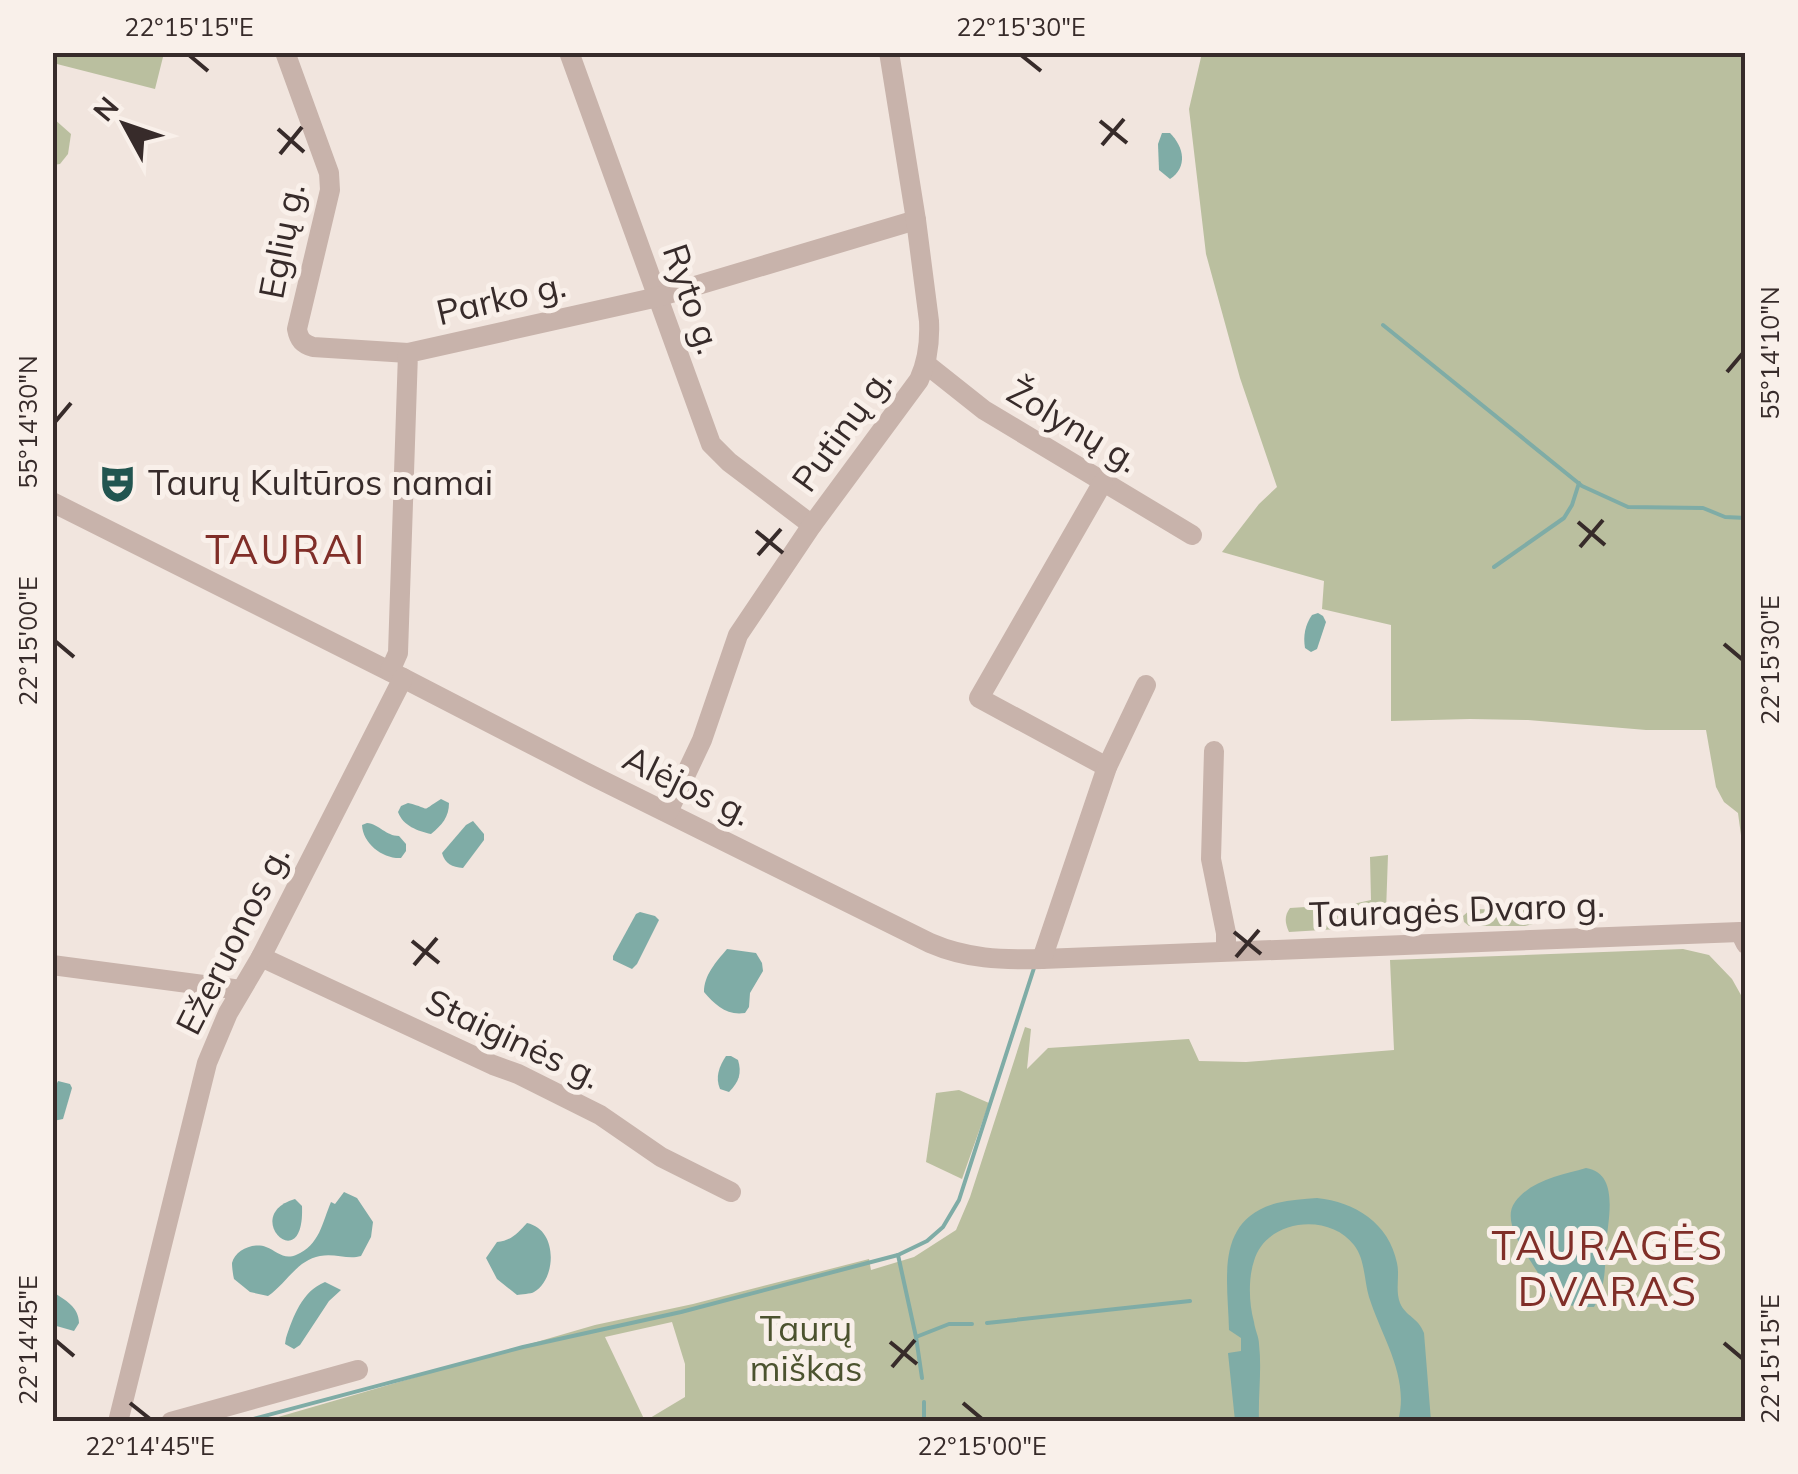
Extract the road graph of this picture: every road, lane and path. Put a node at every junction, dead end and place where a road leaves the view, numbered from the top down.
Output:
1 (285, 52) edge
2 (569, 52) edge
3 (889, 52) edge
4 (916, 220) junction
5 (658, 297) junction
6 (408, 353) junction
7 (926, 364) junction
8 (1103, 482) junction
9 (52, 502) edge
10 (812, 525) junction
11 (1192, 536) dead end
12 (397, 674) junction
13 (1146, 685) dead end
14 (1214, 751) dead end
15 (1107, 767) junction
16 (668, 812) junction
17 (1746, 944) edge
18 (1226, 950) junction
19 (261, 957) junction
20 (1042, 959) junction
21 (52, 965) edge
22 (241, 990) junction
23 (731, 1192) dead end
24 (358, 1370) dead end
25 (118, 1422) edge
26 (171, 1422) edge

1 - 6 street, Eglių g.
2 - 5 street, Ryto g.
3 - 4 street, Putinų g.
4 - 5 street, Parko g.
4 - 7 street, Putinų g.
5 - 6 street, Parko g.
5 - 10 street, Ryto g.
6 - 12 street, Parko g.
7 - 8 street, Žolynų g.
7 - 10 street, Putinų g.
8 - 11 street, Žolynų g.
8 - 15 street
9 - 12 street, Alėjos g.
10 - 16 street, Putinų g.
12 - 16 street, Alėjos g.
12 - 19 street, Ežeruonos g.
13 - 15 street
14 - 18 street
15 - 20 street
16 - 20 street, Alėjos g.
17 - 18 street, Tauragės Dvaro g.
18 - 20 street, Tauragės Dvaro g.
19 - 22 street, Ežeruonos g.
19 - 23 street, Staiginės g.
21 - 22 street
22 - 25 street, Ežeruonos g.
24 - 26 street

